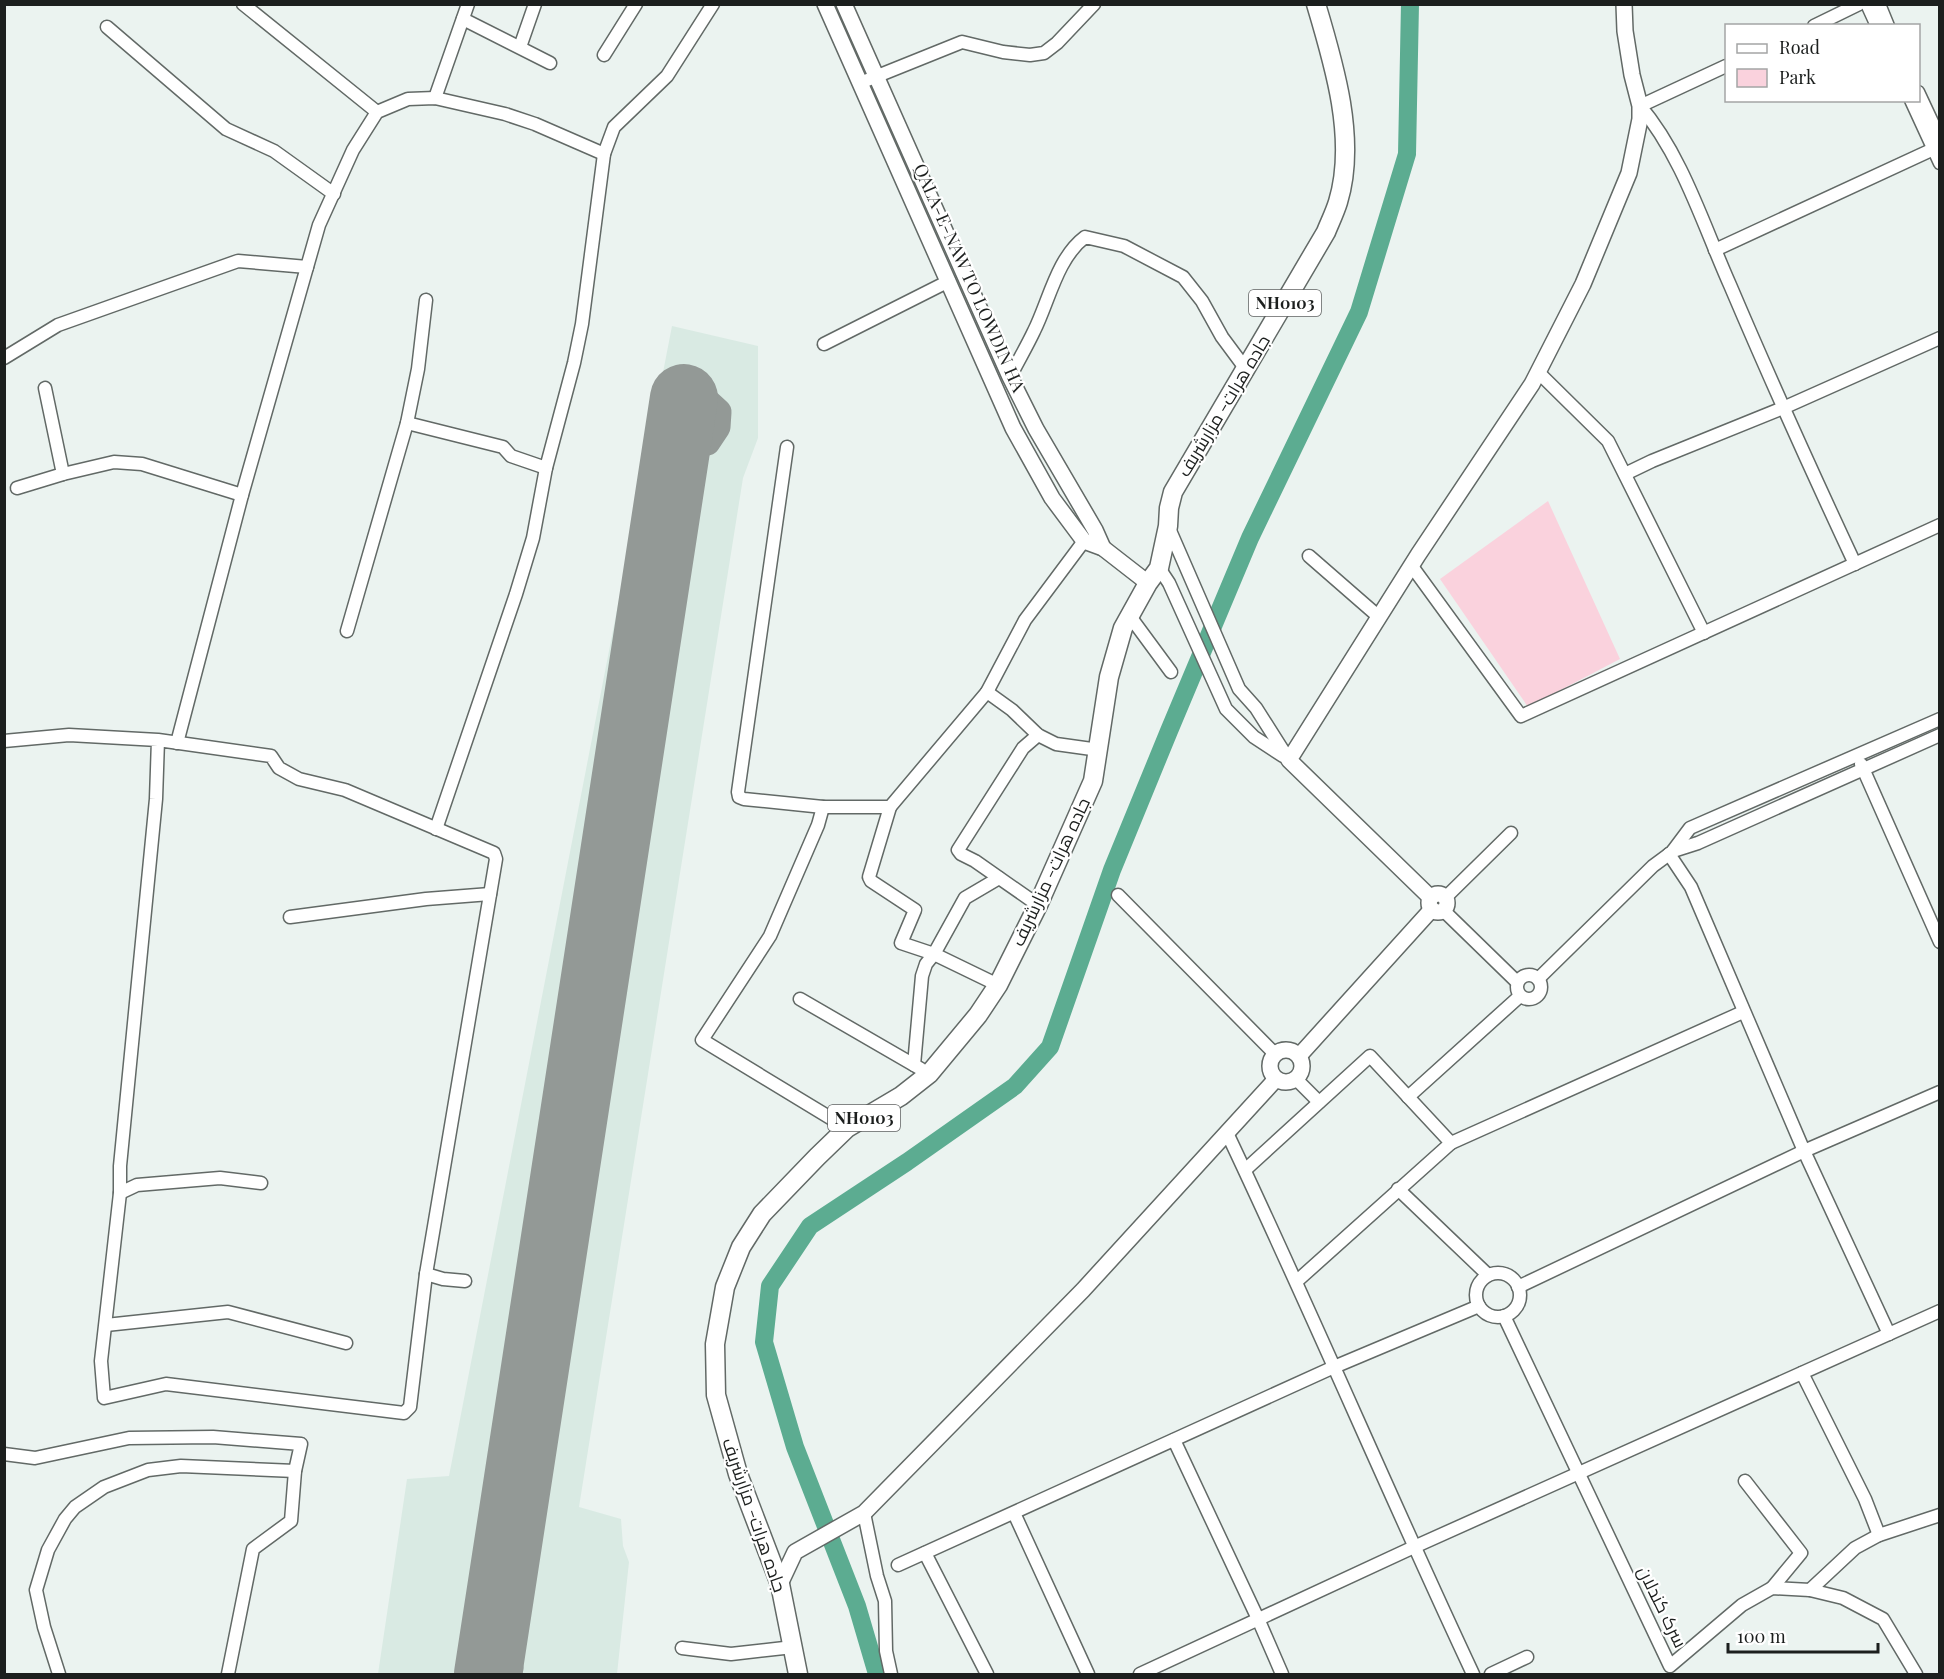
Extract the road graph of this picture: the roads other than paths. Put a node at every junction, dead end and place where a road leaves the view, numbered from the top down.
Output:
1 (243, 4) edge
2 (468, 4) edge
3 (535, 4) edge
4 (636, 4) edge
5 (713, 4) edge
6 (825, 4) edge
7 (844, 4) edge
8 (1094, 4) edge
9 (1316, 4) edge
10 (1624, 4) edge
11 (1859, 4) edge
12 (1867, 4) edge
13 (1879, 4) edge
14 (463, 19) junction
15 (1818, 24) edge
16 (1876, 24) edge
17 (1887, 24) edge
18 (107, 27) dead end
19 (520, 47) junction
20 (604, 55) dead end
21 (550, 63) dead end
22 (1725, 66) edge
23 (877, 77) junction
24 (860, 83) junction
25 (435, 98) junction
26 (1920, 98) edge
27 (1912, 102) edge
28 (1640, 106) junction
29 (377, 112) junction
30 (1937, 145) edge
31 (604, 154) junction
32 (1940, 164) edge
33 (334, 194) junction
34 (1715, 250) junction
35 (307, 267) junction
36 (949, 281) junction
37 (426, 300) dead end
38 (984, 318) junction
39 (968, 324) junction
40 (1940, 338) edge
41 (824, 344) dead end
42 (4, 358) edge
43 (1245, 368) junction
44 (1538, 372) junction
45 (1010, 377) junction
46 (45, 388) dead end
47 (1783, 408) junction
48 (407, 423) junction
49 (787, 447) dead end
50 (546, 468) junction
51 (63, 474) junction
52 (1625, 474) junction
53 (17, 488) dead end
54 (242, 495) junction
55 (1940, 525) edge
56 (1168, 526) junction
57 (1084, 541) junction
58 (1103, 548) junction
59 (1309, 556) dead end
60 (1855, 564) junction
61 (1412, 565) junction
62 (1159, 568) junction
63 (1148, 583) junction
64 (1129, 615) junction
65 (1379, 617) junction
66 (347, 631) dead end
67 (1704, 633) junction
68 (1171, 672) dead end
69 (987, 692) junction
70 (1940, 719) edge
71 (1038, 735) junction
72 (1940, 735) edge
73 (158, 740) junction
74 (4, 741) edge
75 (177, 743) junction
76 (1099, 750) junction
77 (1857, 754) junction
78 (1289, 760) junction
79 (1863, 769) junction
80 (1779, 789) junction
81 (1786, 804) junction
82 (823, 807) junction
83 (890, 807) junction
84 (436, 829) junction
85 (1511, 833) dead end
86 (1670, 853) junction
87 (999, 878) junction
88 (490, 894) junction
89 (1118, 895) dead end
90 (1438, 904) junction
91 (1038, 905) junction
92 (290, 917) dead end
93 (1940, 942) edge
94 (934, 954) junction
95 (1538, 979) junction
96 (1517, 982) junction
97 (998, 985) junction
98 (1520, 996) junction
99 (800, 999) dead end
100 (1743, 1012) junction
101 (1275, 1054) junction
102 (1299, 1056) junction
103 (921, 1070) junction
104 (1276, 1079) junction
105 (1296, 1079) junction
106 (1940, 1092) edge
107 (1407, 1097) junction
108 (1319, 1102) junction
109 (847, 1128) junction
110 (1227, 1133) junction
111 (1451, 1143) junction
112 (1804, 1151) junction
113 (1245, 1170) junction
114 (261, 1183) dead end
115 (1398, 1189) junction
116 (120, 1193) junction
117 (426, 1274) junction
118 (1488, 1275) junction
119 (465, 1281) dead end
120 (1297, 1281) junction
121 (1518, 1287) junction
122 (1479, 1306) junction
123 (1940, 1311) edge
124 (1504, 1316) junction
125 (106, 1325) junction
126 (1889, 1334) junction
127 (346, 1343) dead end
128 (1334, 1367) junction
129 (1802, 1373) junction
130 (1174, 1440) junction
131 (4, 1454) edge
132 (295, 1471) junction
133 (1578, 1473) junction
134 (1745, 1481) dead end
135 (864, 1513) junction
136 (1014, 1513) junction
137 (1940, 1515) edge
138 (1879, 1535) junction
139 (1414, 1547) junction
140 (926, 1553) junction
141 (898, 1565) dead end
142 (780, 1584) junction
143 (1772, 1588) junction
144 (1810, 1590) junction
145 (1259, 1621) junction
146 (793, 1647) junction
147 (682, 1648) dead end
148 (1527, 1657) dead end
149 (1668, 1670) edge
150 (58, 1674) edge
151 (228, 1674) edge
152 (798, 1674) edge
153 (891, 1674) edge
154 (987, 1674) edge
155 (1088, 1674) edge
156 (1140, 1674) edge
157 (1282, 1674) edge
158 (1473, 1674) edge
159 (1491, 1674) edge
160 (1916, 1674) edge

1 - 29 street
2 - 14 street
3 - 19 street
4 - 20 street
5 - 31 street
6 - 24 main road, QALA-E-NAW TO LOWDIN HA
7 - 23 main road, QALA-E-NAW TO LOWDIN HA
8 - 23 street
9 - 43 highway, جاده هرات- مزارشریف / NH0103
10 - 28 main road
11 - 15 street
12 - 16 street
13 - 17 street
14 - 19 street
14 - 25 street
18 - 33 street
19 - 21 street
22 - 28 street
23 - 24 street
23 - 38 main road, QALA-E-NAW TO LOWDIN HA
24 - 36 main road, QALA-E-NAW TO LOWDIN HA
25 - 29 street
25 - 31 street
26 - 30 street
27 - 30 street
28 - 34 street
28 - 44 main road
29 - 33 street
30 - 32 street
30 - 34 street
31 - 50 street
33 - 35 street
34 - 47 street
35 - 42 street
35 - 54 street
36 - 39 main road, QALA-E-NAW TO LOWDIN HA
36 - 41 street
37 - 48 street
38 - 39 main road
38 - 45 main road, QALA-E-NAW TO LOWDIN HA
39 - 57 main road, QALA-E-NAW TO LOWDIN HA
40 - 47 street
43 - 45 street
43 - 56 highway, جاده هرات- مزارشریف / NH0103
44 - 52 street
44 - 61 main road
45 - 58 main road, QALA-E-NAW TO LOWDIN HA
46 - 51 street
47 - 52 street
47 - 60 street
48 - 50 street
48 - 66 street
49 - 82 street
50 - 84 street
51 - 53 street
51 - 54 street
52 - 67 street
54 - 75 street
55 - 60 street
56 - 62 highway, جاده هرات- مزارشریف / NH0103
56 - 78 street
57 - 58 main road, QALA-E-NAW TO LOWDIN HA
57 - 69 street
58 - 63 main road, QALA-E-NAW TO LOWDIN HA
59 - 65 street
60 - 67 street
61 - 65 main road
61 - 67 street
62 - 63 highway, جاده هرات- مزارشریف / NH0103
62 - 78 street
63 - 64 highway, جاده هرات- مزارشریف / NH0103
64 - 68 street
64 - 76 highway, جاده هرات- مزارشریف / NH0103
65 - 78 main road
69 - 71 street
69 - 83 street
70 - 77 street
71 - 76 street
71 - 87 street
72 - 79 street
73 - 74 street
73 - 75 street
73 - 116 street
75 - 84 street
76 - 91 highway, جاده هرات- مزارشریف / NH0103
77 - 79 street
77 - 80 street
78 - 90 main road
79 - 81 street
79 - 93 street
80 - 81 street
80 - 86 street
81 - 86 street
82 - 83 street
82 - 109 street
83 - 94 street
84 - 88 street
85 - 90 street
86 - 95 street
86 - 100 street
87 - 91 street
87 - 94 street
88 - 92 street
88 - 117 street
89 - 101 street
90 - 96 street
90 - 102 main road
91 - 97 highway, جاده هرات- مزارشریف / NH0103
94 - 97 street
94 - 103 street
95 - 96 street
95 - 98 street
96 - 98 street
97 - 103 highway, جاده هرات- مزارشریف / NH0103
98 - 107 street
99 - 103 street
100 - 111 street
100 - 112 street
101 - 102 main road
101 - 104 main road
102 - 105 main road
103 - 109 highway, جاده هرات- مزارشریف / NH0103
104 - 105 main road
104 - 110 main road
105 - 108 street
106 - 112 street
107 - 108 street
107 - 111 street
108 - 113 street
109 - 142 highway, جاده هرات- مزارشریف / NH0103
110 - 113 street
110 - 135 main road
111 - 115 street
112 - 121 street
112 - 126 street
113 - 120 street
114 - 116 street
115 - 118 street
115 - 120 street
116 - 125 street
117 - 119 street
117 - 125 street
118 - 121 street
118 - 122 street
120 - 128 street
121 - 124 street
122 - 124 street
122 - 128 street
123 - 126 street
124 - 133 street, سرک کندلان
125 - 127 street
126 - 129 street
128 - 130 street
128 - 139 street
129 - 133 street
129 - 138 street
130 - 136 street
130 - 145 street
131 - 132 street
132 - 150 street
132 - 151 street
133 - 139 street
133 - 149 street, سرک کندلان
134 - 143 street
135 - 142 main road
135 - 153 street
136 - 140 street
136 - 155 street
137 - 138 street
138 - 144 street
139 - 145 street
139 - 158 street
140 - 141 street
140 - 154 street
142 - 146 highway, جاده هرات- مزارشریف / NH0103
143 - 144 street
143 - 149 street, سرک کندلان
144 - 160 street
145 - 156 street
145 - 157 street
146 - 147 street
146 - 152 highway, جاده هرات- مزارشریف / NH0103
148 - 159 street

